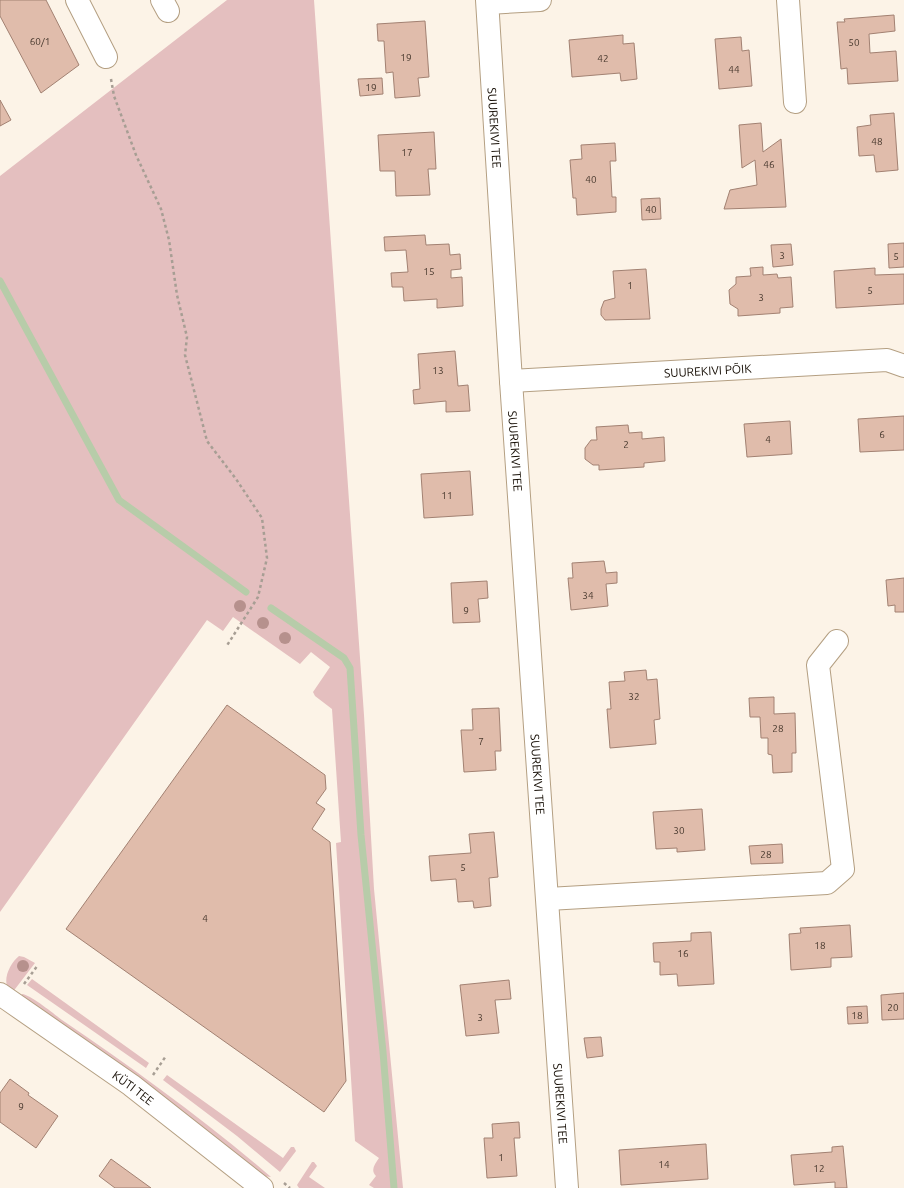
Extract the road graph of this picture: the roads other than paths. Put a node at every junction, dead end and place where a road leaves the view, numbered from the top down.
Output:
1 (77, 0) edge
2 (540, 0) edge
3 (788, 0) edge
4 (488, 2) edge
5 (106, 57) road end
6 (795, 102) dead end
7 (904, 366) edge
8 (511, 381) junction
9 (837, 641) dead end
10 (548, 899) junction
11 (0, 994) edge
12 (262, 1188) edge
13 (567, 1188) edge

1 - 5 street
2 - 4 street, SUUREKIVI TEE
3 - 6 street
4 - 8 street, SUUREKIVI TEE
7 - 8 street, SUUREKIVI PÕIK
8 - 10 street, SUUREKIVI TEE
9 - 10 street
10 - 13 street, SUUREKIVI TEE
11 - 12 street, KÜTI TEE

